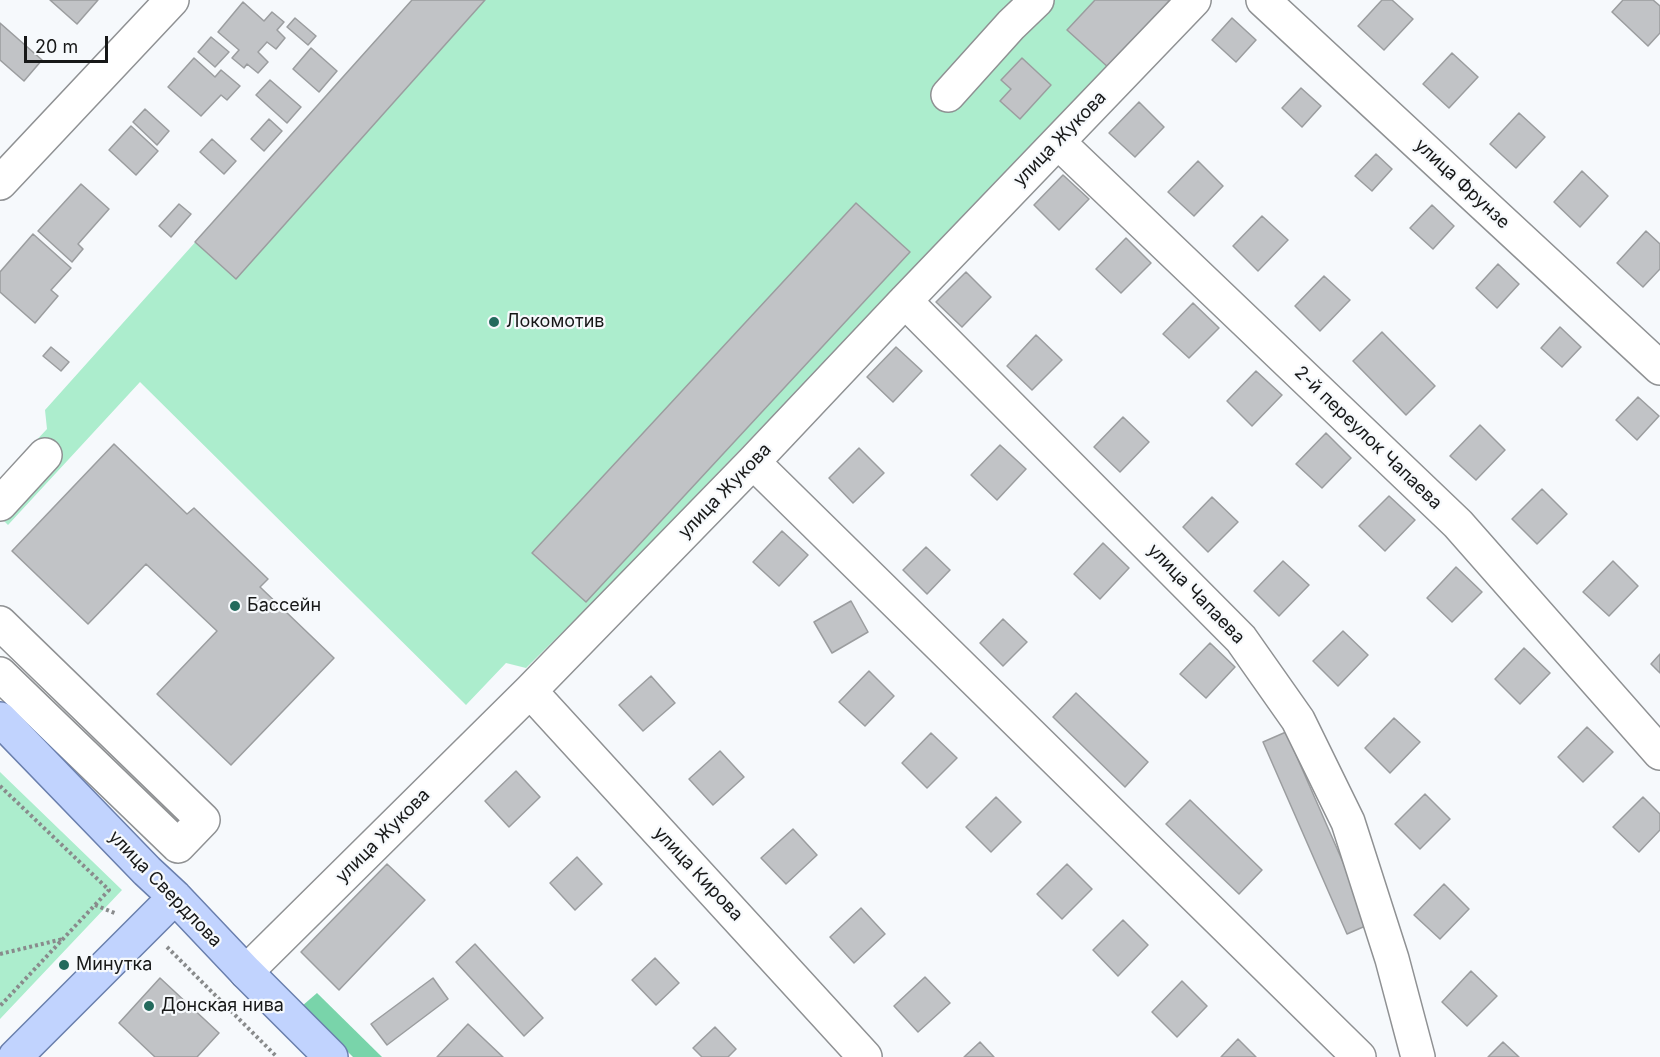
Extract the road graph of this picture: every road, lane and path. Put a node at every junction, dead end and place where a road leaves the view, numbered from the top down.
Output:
1 (171, 0) edge
2 (1037, 0) edge
3 (1194, 0) edge
4 (1263, 0) edge
5 (948, 95) dead end
6 (1058, 142) junction
7 (0, 183) edge
8 (905, 301) junction
9 (1660, 368) edge
10 (45, 455) dead end
11 (753, 462) junction
12 (0, 504) edge
13 (0, 623) edge
14 (0, 674) edge
15 (530, 692) junction
16 (0, 719) edge
17 (1660, 753) edge
18 (0, 786) edge
19 (175, 897) junction
20 (95, 905) junction
21 (146, 926) junction
22 (63, 939) junction
23 (0, 954) edge
24 (246, 972) junction
25 (0, 1006) edge
26 (15, 1057) edge
27 (277, 1057) edge
28 (331, 1057) edge
29 (865, 1057) edge
30 (1359, 1057) edge
31 (1418, 1057) edge

1 - 7 street
2 - 5 street
3 - 6 street, улица Жукова
4 - 9 street, улица Фрунзе
6 - 8 street, улица Жукова
6 - 17 street, 2-й переулок Чапаева
8 - 11 street, улица Жукова
8 - 31 street, улица Чапаева
10 - 12 street
11 - 15 street, улица Жукова
11 - 30 street
13 - 14 street
15 - 24 street, улица Жукова
15 - 29 street, улица Кирова
16 - 19 main road, улица Свердлова
18 - 20 path
19 - 21 main road
19 - 24 main road, улица Свердлова
20 - 21 path
20 - 22 path
21 - 26 main road
21 - 27 path
22 - 23 path
22 - 25 path
24 - 28 main road, улица Свердлова

